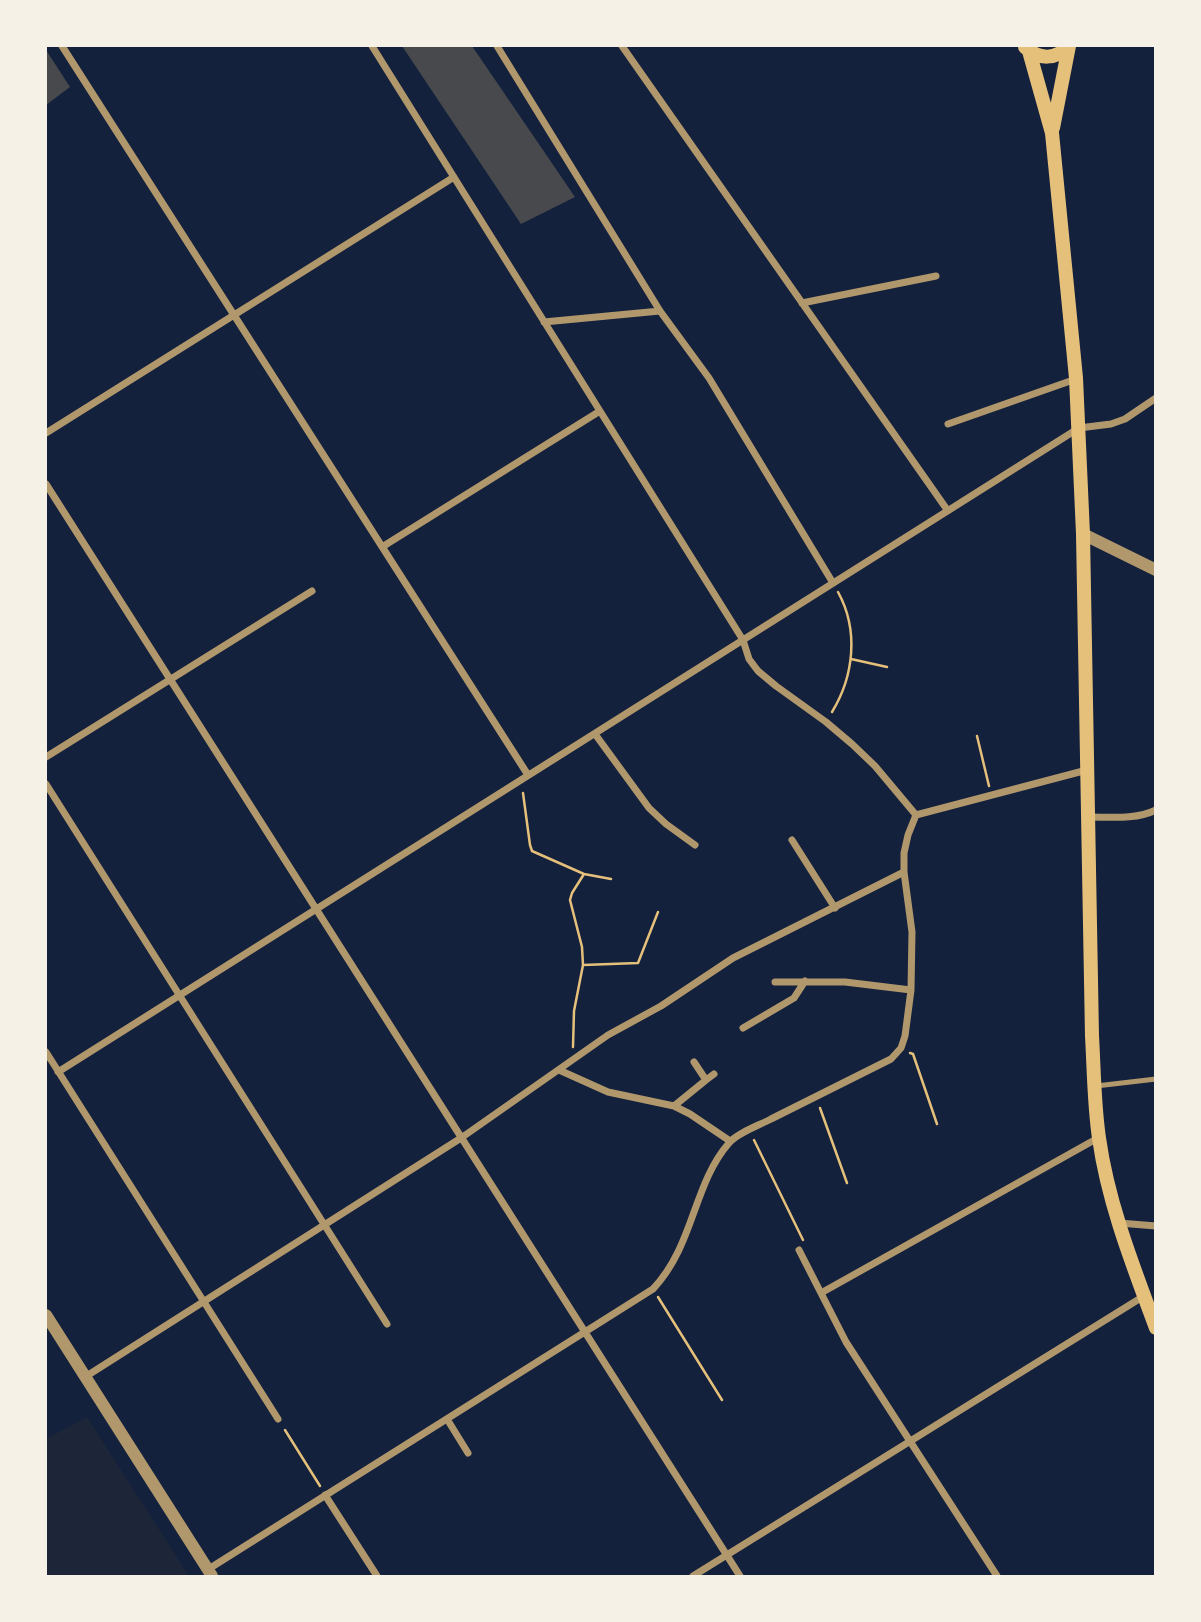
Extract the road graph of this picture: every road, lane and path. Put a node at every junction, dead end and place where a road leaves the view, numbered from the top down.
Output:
1 (62, 46) edge
2 (372, 46) edge
3 (497, 46) edge
4 (622, 46) edge
5 (1069, 46) edge
6 (1026, 48) edge
7 (1052, 133) junction
8 (454, 177) junction
9 (936, 276) dead end
10 (802, 303) junction
11 (660, 311) junction
12 (234, 315) junction
13 (544, 322) junction
14 (1076, 378) junction
15 (1156, 398) edge
16 (600, 411) junction
17 (948, 424) dead end
18 (1079, 428) junction
19 (46, 433) edge
20 (46, 484) edge
21 (948, 511) junction
22 (1083, 534) junction
23 (382, 547) junction
24 (1156, 570) edge
25 (834, 583) junction
26 (312, 591) dead end
27 (743, 640) junction
28 (851, 659) junction
29 (887, 667) dead end
30 (170, 680) junction
31 (826, 722) junction
32 (595, 734) junction
33 (977, 736) dead end
34 (46, 757) edge
35 (1088, 770) junction
36 (525, 778) junction
37 (46, 784) edge
38 (991, 796) junction
39 (1156, 810) edge
40 (916, 816) junction
41 (1088, 817) junction
42 (792, 840) dead end
43 (695, 845) dead end
44 (904, 872) junction
45 (584, 874) junction
46 (611, 879) dead end
47 (835, 908) junction
48 (316, 909) junction
49 (658, 912) dead end
50 (583, 965) junction
51 (805, 981) junction
52 (775, 982) dead end
53 (911, 990) junction
54 (179, 995) junction
55 (743, 1028) dead end
56 (901, 1048) junction
57 (46, 1052) edge
58 (573, 1060) junction
59 (694, 1062) dead end
60 (559, 1070) junction
61 (58, 1072) junction
62 (714, 1074) dead end
63 (1156, 1079) edge
64 (706, 1080) junction
65 (1094, 1086) junction
66 (816, 1097) junction
67 (674, 1106) junction
68 (937, 1124) dead end
69 (750, 1130) junction
70 (1099, 1138) junction
71 (461, 1139) junction
72 (730, 1141) junction
73 (847, 1184) dead end
74 (1119, 1223) junction
75 (324, 1225) junction
76 (1156, 1226) edge
77 (799, 1250) joint
78 (653, 1289) junction
79 (821, 1293) junction
80 (1144, 1296) junction
81 (204, 1302) junction
82 (46, 1315) edge
83 (387, 1324) dead end
84 (1156, 1328) edge
85 (584, 1332) junction
86 (85, 1377) junction
87 (722, 1400) dead end
88 (278, 1419) joint
89 (447, 1419) junction
90 (910, 1441) junction
91 (468, 1453) dead end
92 (326, 1495) junction
93 (726, 1556) junction
94 (210, 1573) edge
95 (377, 1577) edge
96 (693, 1577) edge
97 (740, 1577) edge
98 (997, 1577) edge

1 - 12 street
2 - 8 street
3 - 11 street
4 - 10 street
5 - 6 main road
5 - 7 main road
6 - 7 main road
7 - 14 main road
8 - 12 street
8 - 13 street
9 - 10 street
10 - 21 street
11 - 13 street
11 - 25 street
12 - 19 street
12 - 23 street
13 - 16 street
14 - 17 street
14 - 18 main road
15 - 18 street
16 - 23 street
16 - 27 street
18 - 21 street
18 - 22 main road
20 - 30 street
21 - 25 street
22 - 24 street
22 - 35 main road
23 - 36 street
25 - 27 street
25 - 28 path
26 - 30 street
27 - 31 street
27 - 32 street
28 - 29 path
28 - 31 path
30 - 34 street
30 - 48 street
31 - 40 street
32 - 36 street
32 - 43 street
33 - 38 path
35 - 38 street
35 - 41 main road
36 - 45 path
36 - 48 street
37 - 54 street
38 - 40 street
39 - 41 street
40 - 44 street
41 - 65 main road
42 - 47 street
44 - 47 street
44 - 53 street
45 - 46 path
45 - 50 path
47 - 58 street
48 - 54 street
48 - 71 street
49 - 50 path
50 - 58 path
51 - 52 street
51 - 53 street
51 - 55 street
53 - 56 street
54 - 61 street
54 - 75 street
56 - 66 street
56 - 68 path
57 - 61 street
58 - 60 street
59 - 64 street
60 - 67 street
60 - 71 street
61 - 81 street
62 - 64 street
63 - 65 lane
64 - 67 street
65 - 70 main road
66 - 69 street
66 - 73 path
67 - 72 street
69 - 72 street
69 - 77 path
70 - 74 main road
70 - 79 street
71 - 75 street
71 - 85 street
72 - 78 street
74 - 76 street
74 - 80 main road
75 - 81 street
75 - 83 street
77 - 79 street
78 - 85 street
78 - 87 path
79 - 90 street
80 - 84 main road
80 - 90 street
81 - 86 street
81 - 88 street
82 - 86 street
85 - 89 street
85 - 93 street
86 - 94 street
88 - 92 path
89 - 91 street
89 - 92 street
90 - 93 street
90 - 98 street
92 - 94 street
92 - 95 street
93 - 96 street
93 - 97 street

